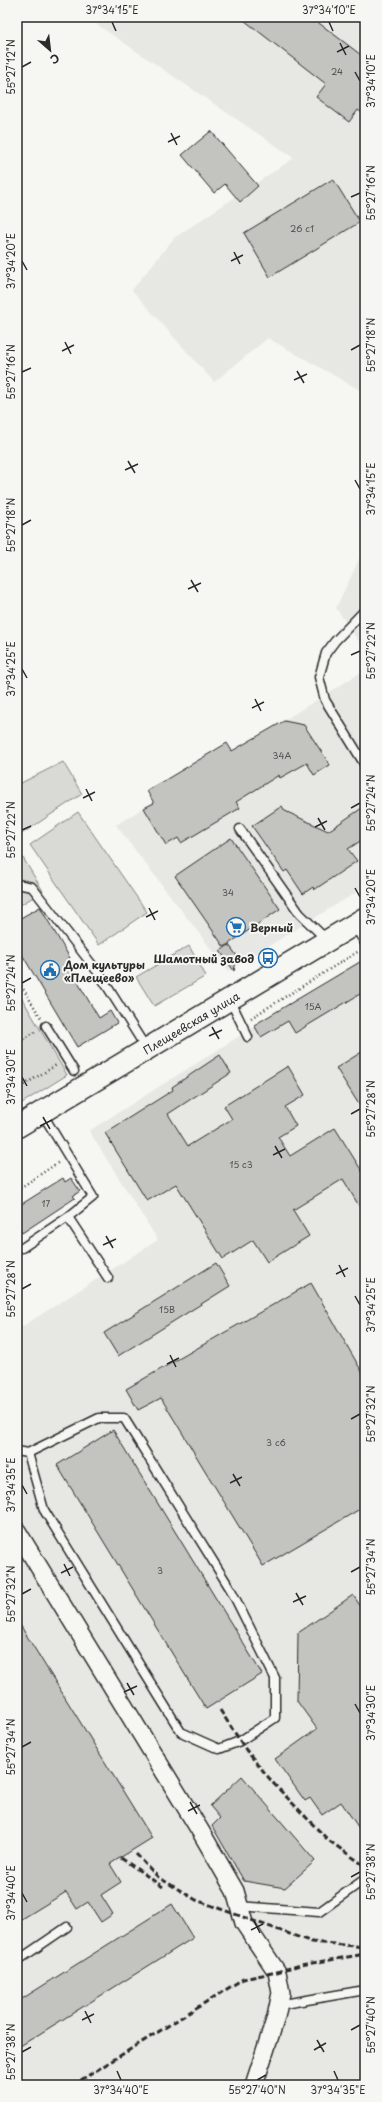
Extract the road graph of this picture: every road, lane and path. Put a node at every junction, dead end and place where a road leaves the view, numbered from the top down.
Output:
1 (365, 610) edge
2 (365, 765) edge
3 (240, 829) dead end
4 (17, 884) edge
5 (359, 921) edge
6 (327, 941) junction
7 (365, 943) edge
8 (365, 948) edge
9 (17, 979) edge
10 (230, 1000) junction
11 (240, 1024) junction
12 (46, 1026) junction
13 (248, 1037) dead end
14 (17, 1043) edge
15 (147, 1049) junction
16 (66, 1059) junction
17 (74, 1071) dead end
18 (17, 1089) edge
19 (41, 1112) junction
20 (17, 1127) edge
21 (68, 1156) junction
22 (17, 1190) edge
23 (68, 1217) junction
24 (22, 1248) dead end
25 (108, 1278) dead end
26 (17, 1451) edge
27 (28, 1453) junction
28 (17, 1531) edge
29 (365, 1879) edge
30 (237, 1898) junction
31 (67, 1927) dead end
32 (17, 1961) edge
33 (365, 1990) edge
34 (278, 2005) junction
35 (254, 2085) edge

1 - 2 lane
3 - 6 lane
4 - 15 lane
5 - 6 street, Плещеевская улица
5 - 7 lane
6 - 10 street, Плещеевская улица
8 - 11 path
9 - 12 path
10 - 11 lane
10 - 15 street, Плещеевская улица
11 - 13 lane
12 - 14 path
12 - 16 lane
15 - 19 street, Плещеевская улица
16 - 17 lane
16 - 18 path
19 - 20 street, Плещеевская улица
19 - 21 lane
21 - 22 path
21 - 23 lane
23 - 24 lane
23 - 25 lane
26 - 27 lane
27 - 27 lane
28 - 30 street
29 - 30 lane
30 - 34 street
31 - 32 lane
33 - 34 lane
34 - 35 street

